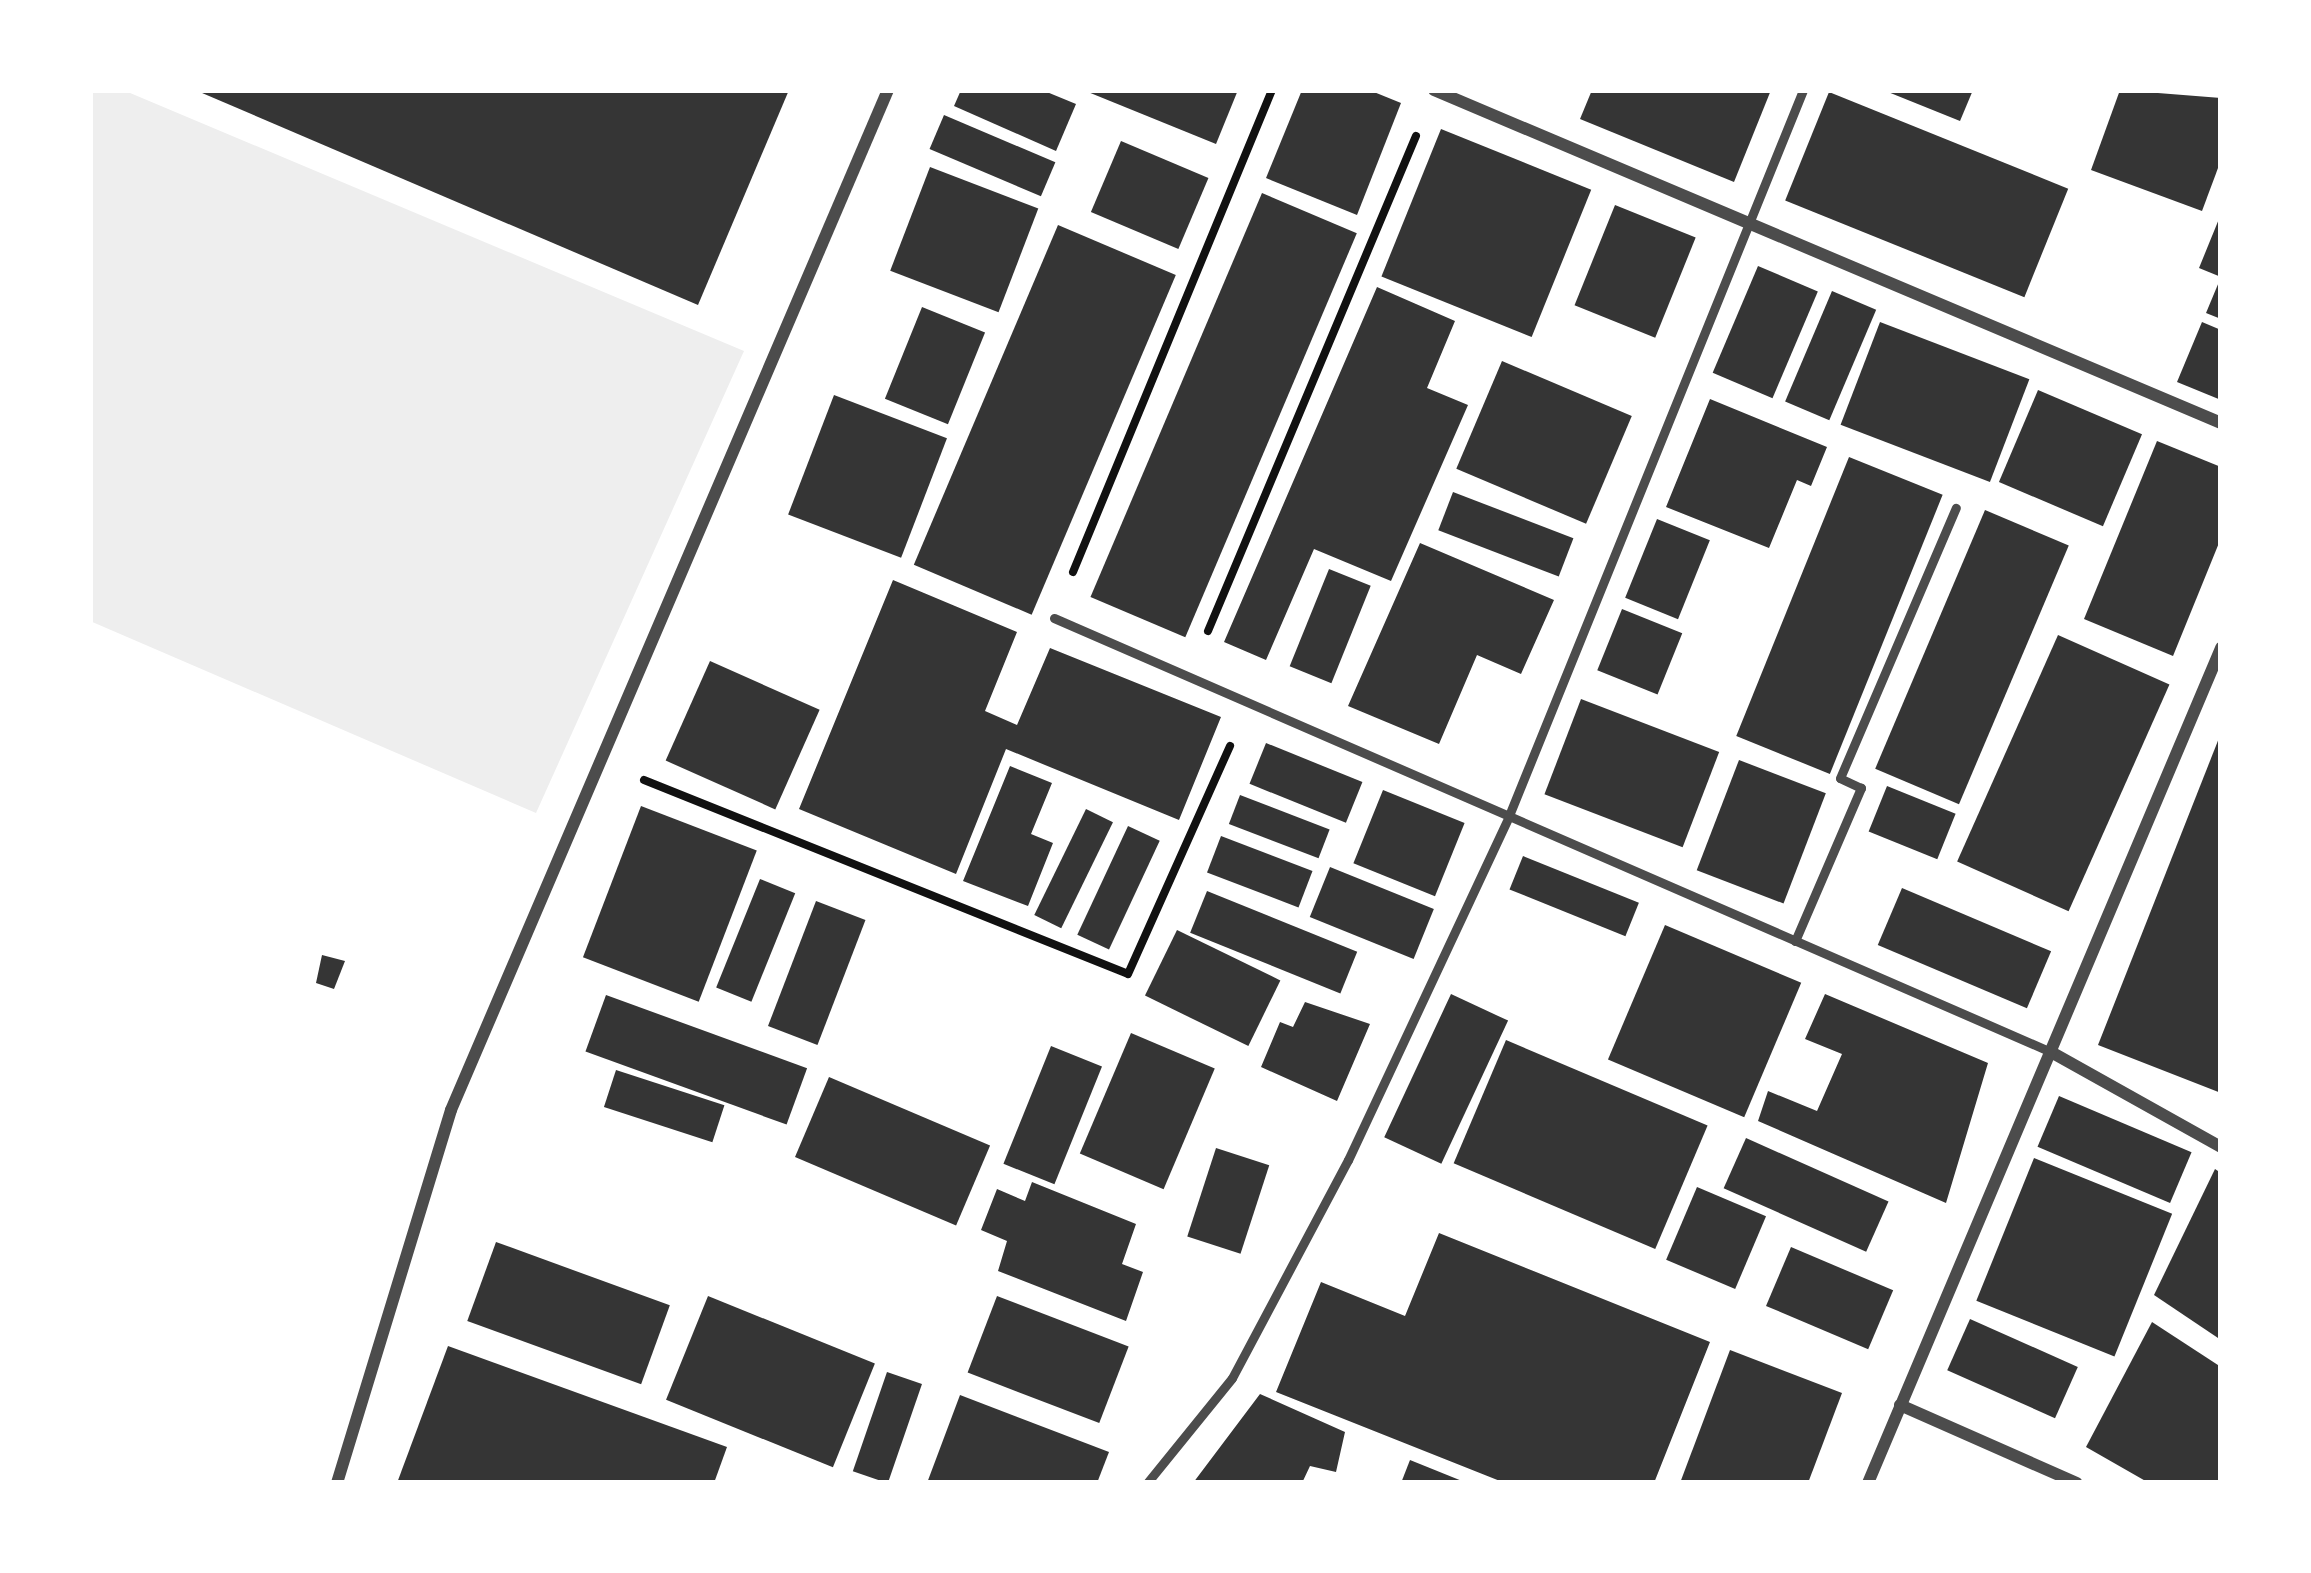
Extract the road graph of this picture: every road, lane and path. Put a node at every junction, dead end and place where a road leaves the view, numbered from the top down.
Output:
1 (888, 90) edge
2 (1272, 90) edge
3 (1435, 90) edge
4 (1803, 90) edge
5 (1746, 222) junction
6 (2221, 423) edge
7 (1956, 508) dead end
8 (1054, 618) joint
9 (2221, 648) edge
10 (1190, 673) junction
11 (1251, 699) junction
12 (598, 762) junction
13 (1508, 818) junction
14 (1795, 941) junction
15 (2050, 1052) junction
16 (2221, 1147) edge
17 (1900, 1405) junction
18 (337, 1483) edge
19 (1148, 1483) edge
20 (1868, 1483) edge
21 (2077, 1483) edge

1 - 12 street
2 - 8 path
3 - 5 street
3 - 10 path
4 - 5 lane
5 - 6 street
5 - 13 lane
7 - 14 lane
8 - 10 lane
9 - 15 street
10 - 11 lane
11 - 12 path
11 - 13 lane
12 - 18 street
13 - 14 lane
13 - 19 lane
14 - 15 lane
15 - 16 street
15 - 17 street
17 - 20 street
17 - 21 street

